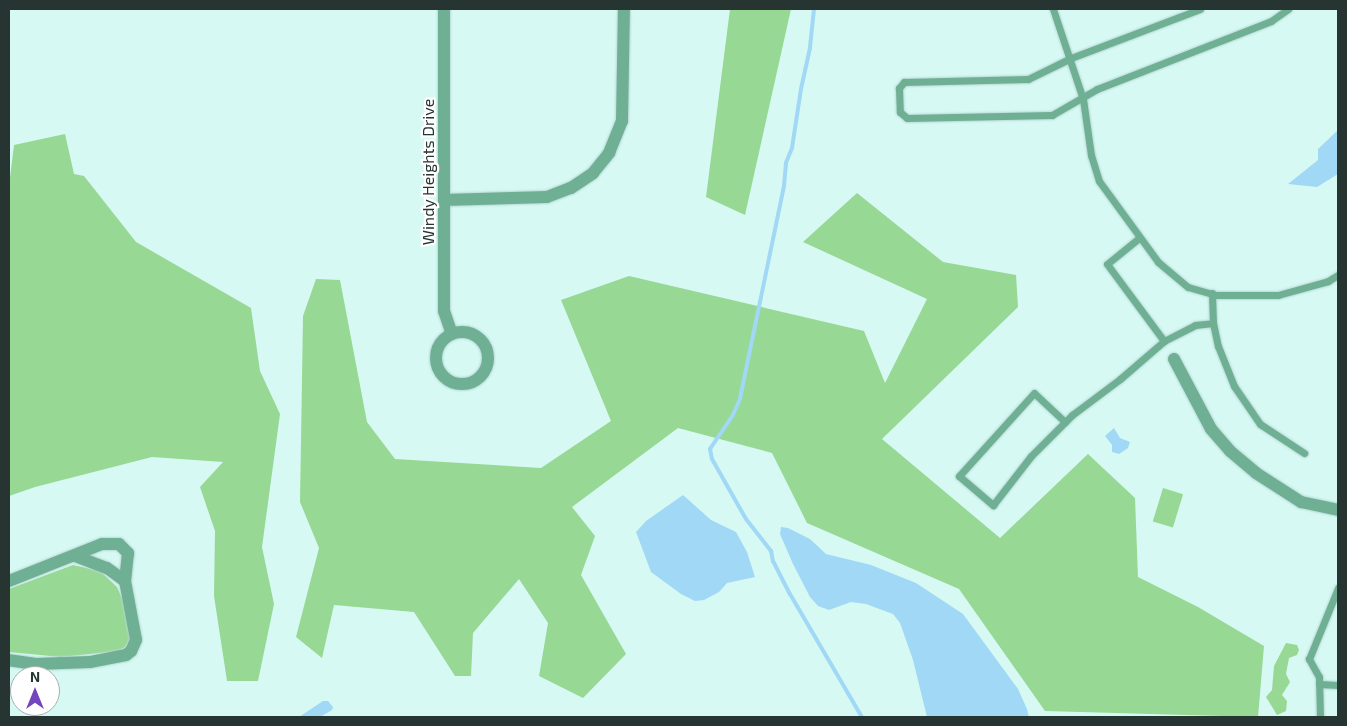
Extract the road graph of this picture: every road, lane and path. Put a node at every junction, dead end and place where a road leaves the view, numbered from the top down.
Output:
1 (444, 9) edge
2 (624, 9) edge
3 (1053, 9) edge
4 (1200, 9) edge
5 (1288, 9) edge
6 (1071, 58) junction
7 (1082, 99) junction
8 (444, 200) junction
9 (1139, 238) junction
10 (1338, 274) edge
11 (1212, 294) junction
12 (1213, 323) junction
13 (452, 334) junction
14 (1164, 340) junction
15 (1174, 359) dead end
16 (1065, 422) junction
17 (1304, 453) dead end
18 (1338, 510) edge
19 (75, 556) junction
20 (9, 581) edge
21 (126, 581) junction
22 (1338, 588) edge
23 (9, 660) edge
24 (1319, 684) junction
25 (1338, 685) edge
26 (1320, 717) edge

1 - 8 street, Windy Heights Drive
2 - 8 street
3 - 6 lane
4 - 6 lane
5 - 7 lane
6 - 7 lane
6 - 7 lane
7 - 9 lane
8 - 13 street, Windy Heights Drive
9 - 11 lane
9 - 14 lane
10 - 11 lane
11 - 12 lane
12 - 14 lane
12 - 17 lane
13 - 13 street
14 - 16 lane
15 - 18 street
16 - 16 lane
19 - 20 street
19 - 21 street
19 - 21 street
21 - 23 street
22 - 24 lane
24 - 25 lane
24 - 26 lane

